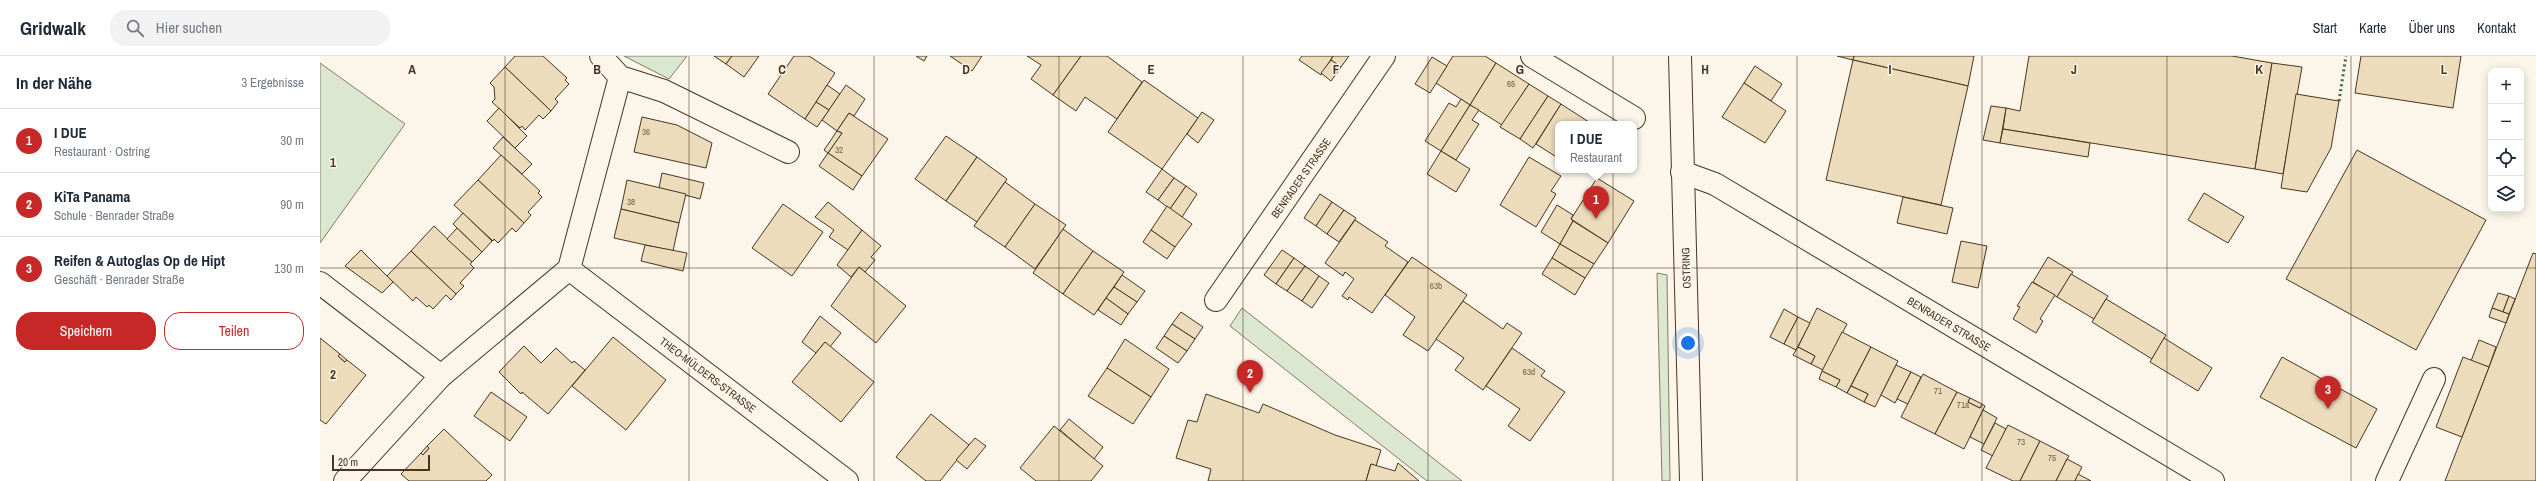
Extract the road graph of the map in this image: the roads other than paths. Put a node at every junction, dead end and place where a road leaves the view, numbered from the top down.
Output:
1 (601, 56) edge
2 (1384, 56) edge
3 (1532, 56) edge
4 (1680, 56) edge
5 (620, 77) junction
6 (1634, 118) dead end
7 (788, 152) dead end
8 (1682, 172) junction
9 (569, 269) junction
10 (320, 283) edge
11 (1216, 300) dead end
12 (441, 376) junction
13 (2434, 379) dead end
14 (345, 481) edge
15 (847, 481) edge
16 (1691, 481) edge
17 (2213, 481) edge
18 (2387, 481) edge

1 - 5 street
2 - 11 street, BENRADER STRASSE
3 - 6 street
4 - 8 street, OSTRING
5 - 7 street
5 - 9 street
8 - 16 street, OSTRING
8 - 17 street, BENRADER STRASSE
9 - 12 street
9 - 15 street, THEO-MÜLDERS-STRASSE
10 - 12 street
12 - 14 street
13 - 18 street

